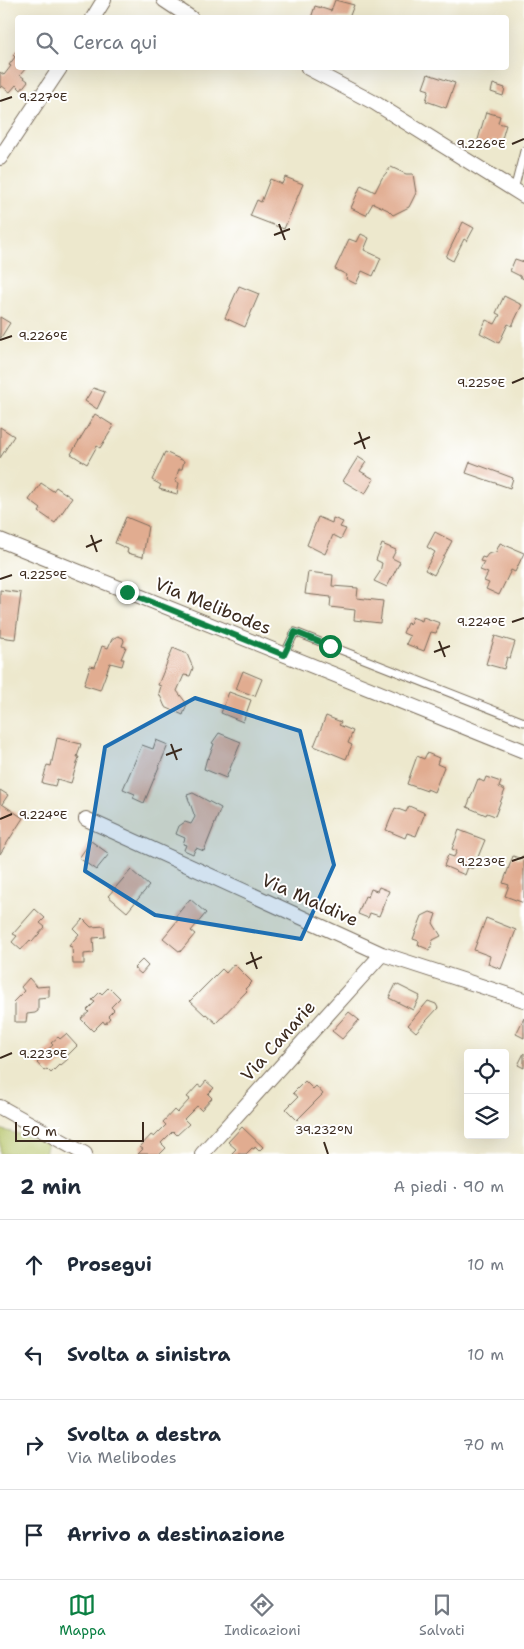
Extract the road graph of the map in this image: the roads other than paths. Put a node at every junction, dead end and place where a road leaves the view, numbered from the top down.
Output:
1 (104, 0) edge
2 (164, 0) edge
3 (95, 15) edge
4 (186, 15) edge
5 (59, 70) edge
6 (312, 70) edge
7 (524, 151) edge
8 (0, 158) edge
9 (519, 193) edge
10 (0, 540) edge
11 (284, 655) junction
12 (524, 722) edge
13 (524, 751) edge
14 (86, 819) dead end
15 (382, 954) junction
16 (524, 1000) edge
17 (0, 1107) edge
18 (85, 1154) edge
19 (202, 1154) edge

1 - 3 street
2 - 4 street
5 - 8 street
6 - 9 street
7 - 9 lane
10 - 11 street, Via Melibodes
11 - 12 lane
11 - 13 street, Via Melibodes
14 - 15 street, Via Maldive
15 - 16 street, Via Maldive
15 - 19 street, Via Canarie
17 - 18 street

